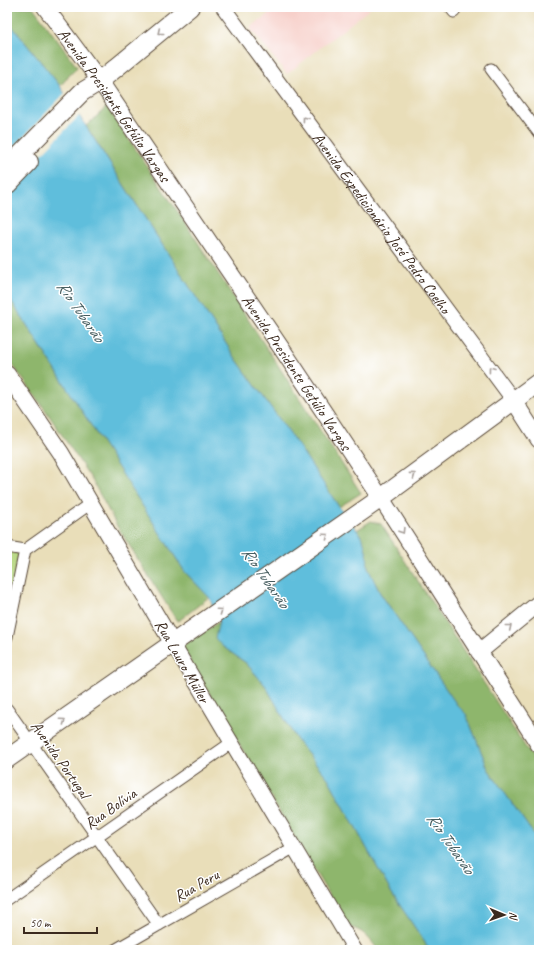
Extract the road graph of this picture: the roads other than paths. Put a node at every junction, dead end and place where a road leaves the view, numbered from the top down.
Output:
1 (45, 7) edge
2 (190, 7) edge
3 (222, 7) edge
4 (491, 69) dead end
5 (100, 81) junction
6 (86, 96) junction
7 (539, 133) edge
8 (7, 168) edge
9 (7, 185) edge
10 (7, 374) edge
11 (539, 382) edge
12 (514, 401) junction
13 (539, 440) edge
14 (376, 502) junction
15 (91, 503) junction
16 (7, 548) edge
17 (25, 550) junction
18 (539, 603) edge
19 (7, 636) edge
20 (173, 644) junction
21 (479, 652) junction
22 (7, 709) edge
23 (31, 743) junction
24 (231, 743) junction
25 (539, 745) edge
26 (7, 759) edge
27 (97, 837) junction
28 (293, 848) junction
29 (7, 899) edge
30 (159, 925) junction
31 (115, 950) edge
32 (355, 950) edge

1 - 5 main road, Avenida Presidente Getúlio Vargas
2 -> 5 main road
12 -> 3 street, Avenida Expedicionário José Pedro Coelho
4 - 7 street
5 - 6 main road
5 - 14 main road, Avenida Presidente Getúlio Vargas
6 - 8 main road
6 - 9 main road
10 - 15 main road, Rua Lauro Müller
11 - 12 main road
12 - 13 main road, Avenida Expedicionário José Pedro Coelho
14 -> 12 main road
20 -> 14 main road
14 -> 21 main road, Avenida Presidente Getúlio Vargas
15 - 17 street
15 - 20 main road, Rua Lauro Müller
16 - 17 street
17 - 19 street
21 -> 18 main road
23 -> 20 main road
20 - 24 street, Rua Lauro Müller
21 - 25 main road, Avenida Presidente Getúlio Vargas
22 - 23 street, Avenida Portugal
23 - 26 main road
23 - 27 street, Avenida Portugal
24 - 27 street, Rua Bolívia
24 - 28 street, Rua Lauro Müller
27 - 29 street, Rua Bolívia
27 - 30 street, Avenida Portugal
28 - 30 street, Rua Peru
28 - 32 street, Rua Lauro Müller
30 - 31 street, Rua Peru

